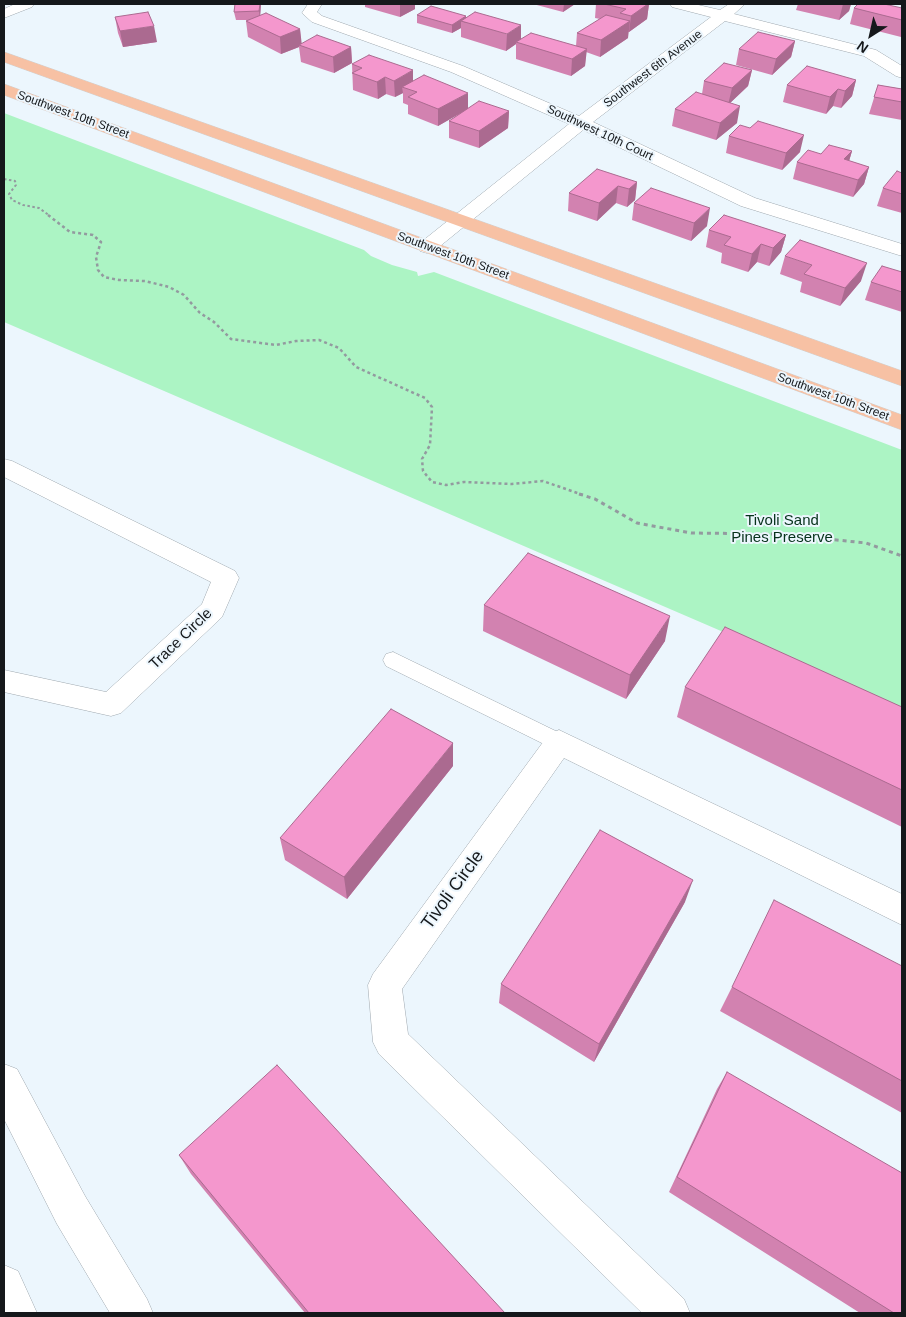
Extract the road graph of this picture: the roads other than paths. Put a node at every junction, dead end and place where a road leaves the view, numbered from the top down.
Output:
1 (27, 4) edge
2 (315, 4) edge
3 (677, 4) edge
4 (738, 4) edge
5 (4, 14) edge
6 (724, 16) junction
7 (4, 57) edge
8 (902, 72) edge
9 (4, 90) edge
10 (580, 123) junction
11 (460, 220) junction
12 (427, 247) junction
13 (902, 250) edge
14 (902, 378) edge
15 (902, 423) edge
16 (4, 467) edge
17 (393, 660) dead end
18 (4, 681) edge
19 (559, 742) junction
20 (902, 910) edge
21 (4, 1082) edge
22 (4, 1285) edge
23 (17, 1313) edge
24 (133, 1313) edge
25 (670, 1313) edge

1 - 5 street
2 - 10 street, Southwest 10th Court
3 - 6 street
4 - 6 street, Southwest 6th Avenue
6 - 8 street
6 - 10 street, Southwest 6th Avenue
7 - 11 main road
9 - 12 main road, Southwest 10th Street
10 - 11 street, Southwest 6th Avenue
10 - 13 street, Southwest 10th Court
11 - 12 street, Southwest 6th Avenue
11 - 14 main road
12 - 15 main road, Southwest 10th Street
16 - 18 street, Trace Circle
17 - 19 lane
19 - 20 street
19 - 25 street, Tivoli Circle
21 - 24 street
22 - 23 street

